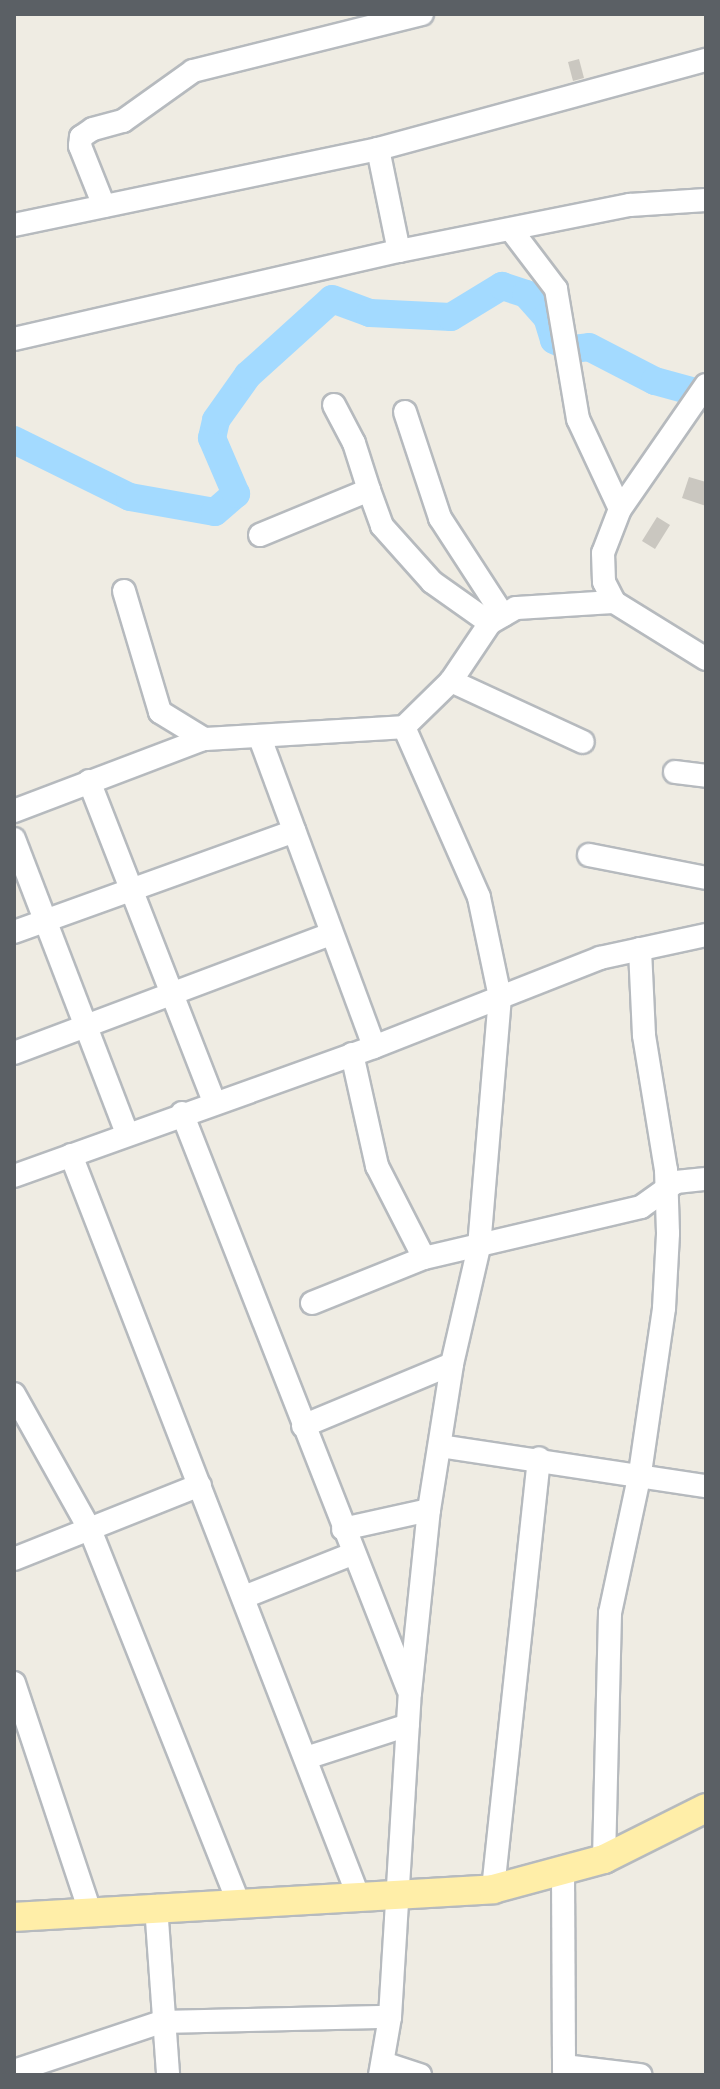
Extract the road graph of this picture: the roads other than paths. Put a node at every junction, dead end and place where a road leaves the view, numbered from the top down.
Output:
1 (420, 14) edge
2 (706, 60) edge
3 (378, 149) junction
4 (706, 200) edge
5 (104, 206) junction
6 (14, 225) edge
7 (512, 231) junction
8 (399, 251) junction
9 (14, 339) edge
10 (706, 385) edge
11 (334, 405) dead end
12 (405, 412) dead end
13 (369, 490) junction
14 (620, 509) junction
15 (260, 535) dead end
16 (124, 591) dead end
17 (614, 602) junction
18 (496, 619) junction
19 (706, 659) edge
20 (451, 681) junction
21 (404, 727) junction
22 (260, 738) junction
23 (204, 739) junction
24 (583, 742) dead end
25 (675, 772) dead end
26 (706, 776) edge
27 (89, 781) junction
28 (14, 811) edge
29 (294, 831) junction
30 (14, 839) edge
31 (589, 855) dead end
32 (706, 878) edge
33 (132, 887) junction
34 (46, 920) junction
35 (14, 932) edge
36 (331, 934) junction
37 (706, 935) edge
38 (640, 949) junction
39 (171, 993) junction
40 (500, 997) junction
41 (83, 1026) junction
42 (363, 1050) junction
43 (14, 1053) edge
44 (214, 1101) junction
45 (182, 1113) junction
46 (127, 1133) junction
47 (71, 1155) junction
48 (14, 1176) edge
49 (706, 1179) edge
50 (664, 1191) junction
51 (479, 1247) junction
52 (424, 1258) junction
53 (312, 1303) dead end
54 (452, 1364) junction
55 (15, 1390) edge
56 (303, 1426) junction
57 (440, 1446) junction
58 (539, 1458) junction
59 (640, 1473) junction
60 (200, 1485) junction
61 (706, 1486) edge
62 (429, 1510) junction
63 (343, 1529) junction
64 (91, 1532) junction
65 (352, 1554) junction
66 (14, 1559) edge
67 (244, 1597) junction
68 (14, 1683) edge
69 (410, 1693) junction
70 (408, 1725) junction
71 (306, 1758) junction
72 (706, 1808) edge
73 (604, 1859) junction
74 (563, 1873) junction
75 (493, 1889) junction
76 (395, 1897) junction
77 (359, 1898) junction
78 (238, 1901) junction
79 (156, 1906) junction
80 (90, 1911) junction
81 (14, 1917) edge
82 (390, 2017) junction
83 (161, 2022) junction
84 (383, 2070) edge
85 (564, 2070) edge
86 (15, 2072) edge
87 (168, 2075) edge
88 (420, 2075) edge
89 (640, 2075) edge

1 - 5 street
2 - 3 street
3 - 5 street
3 - 8 street
4 - 7 street
5 - 6 street
7 - 8 street
7 - 14 street
8 - 9 street
10 - 14 street
11 - 13 street
12 - 18 street
13 - 15 street
13 - 18 street
14 - 17 street
16 - 23 street
17 - 18 street
17 - 19 street
18 - 20 street
20 - 21 street
20 - 24 street
21 - 22 street
21 - 40 street
22 - 23 street
22 - 29 street
23 - 27 street
25 - 26 street
27 - 28 street
27 - 33 street
29 - 33 street
29 - 36 street
30 - 34 street
31 - 32 street
33 - 34 street
33 - 39 street
34 - 35 street
34 - 41 street
36 - 39 street
36 - 42 street
37 - 38 street
38 - 40 street
38 - 50 street
39 - 41 street
39 - 44 street
40 - 42 street
40 - 51 street
41 - 43 street
41 - 46 street
42 - 44 street
42 - 52 street
44 - 45 street
45 - 46 street
45 - 56 street
46 - 47 street
47 - 48 street
47 - 60 street
49 - 50 street
50 - 51 street
50 - 59 street
51 - 52 street
51 - 54 street
52 - 53 street
54 - 56 street
54 - 57 street
55 - 64 street
56 - 63 street
57 - 58 street
57 - 62 street
58 - 59 street
58 - 75 street
59 - 61 street
59 - 73 street
60 - 64 street
60 - 67 street
62 - 63 street
62 - 69 street
63 - 65 street
64 - 66 street
64 - 78 street
65 - 67 street
65 - 69 street
67 - 71 street
68 - 80 street
69 - 70 street
70 - 71 street
70 - 76 street
71 - 77 street
72 - 73 main road
73 - 74 main road
74 - 75 main road
74 - 85 street
75 - 76 main road
76 - 77 main road
76 - 82 street
77 - 78 main road
78 - 79 main road
79 - 80 main road
79 - 83 street
80 - 81 main road
82 - 83 street
82 - 84 street
83 - 86 street
83 - 87 street
84 - 88 street
85 - 89 street

